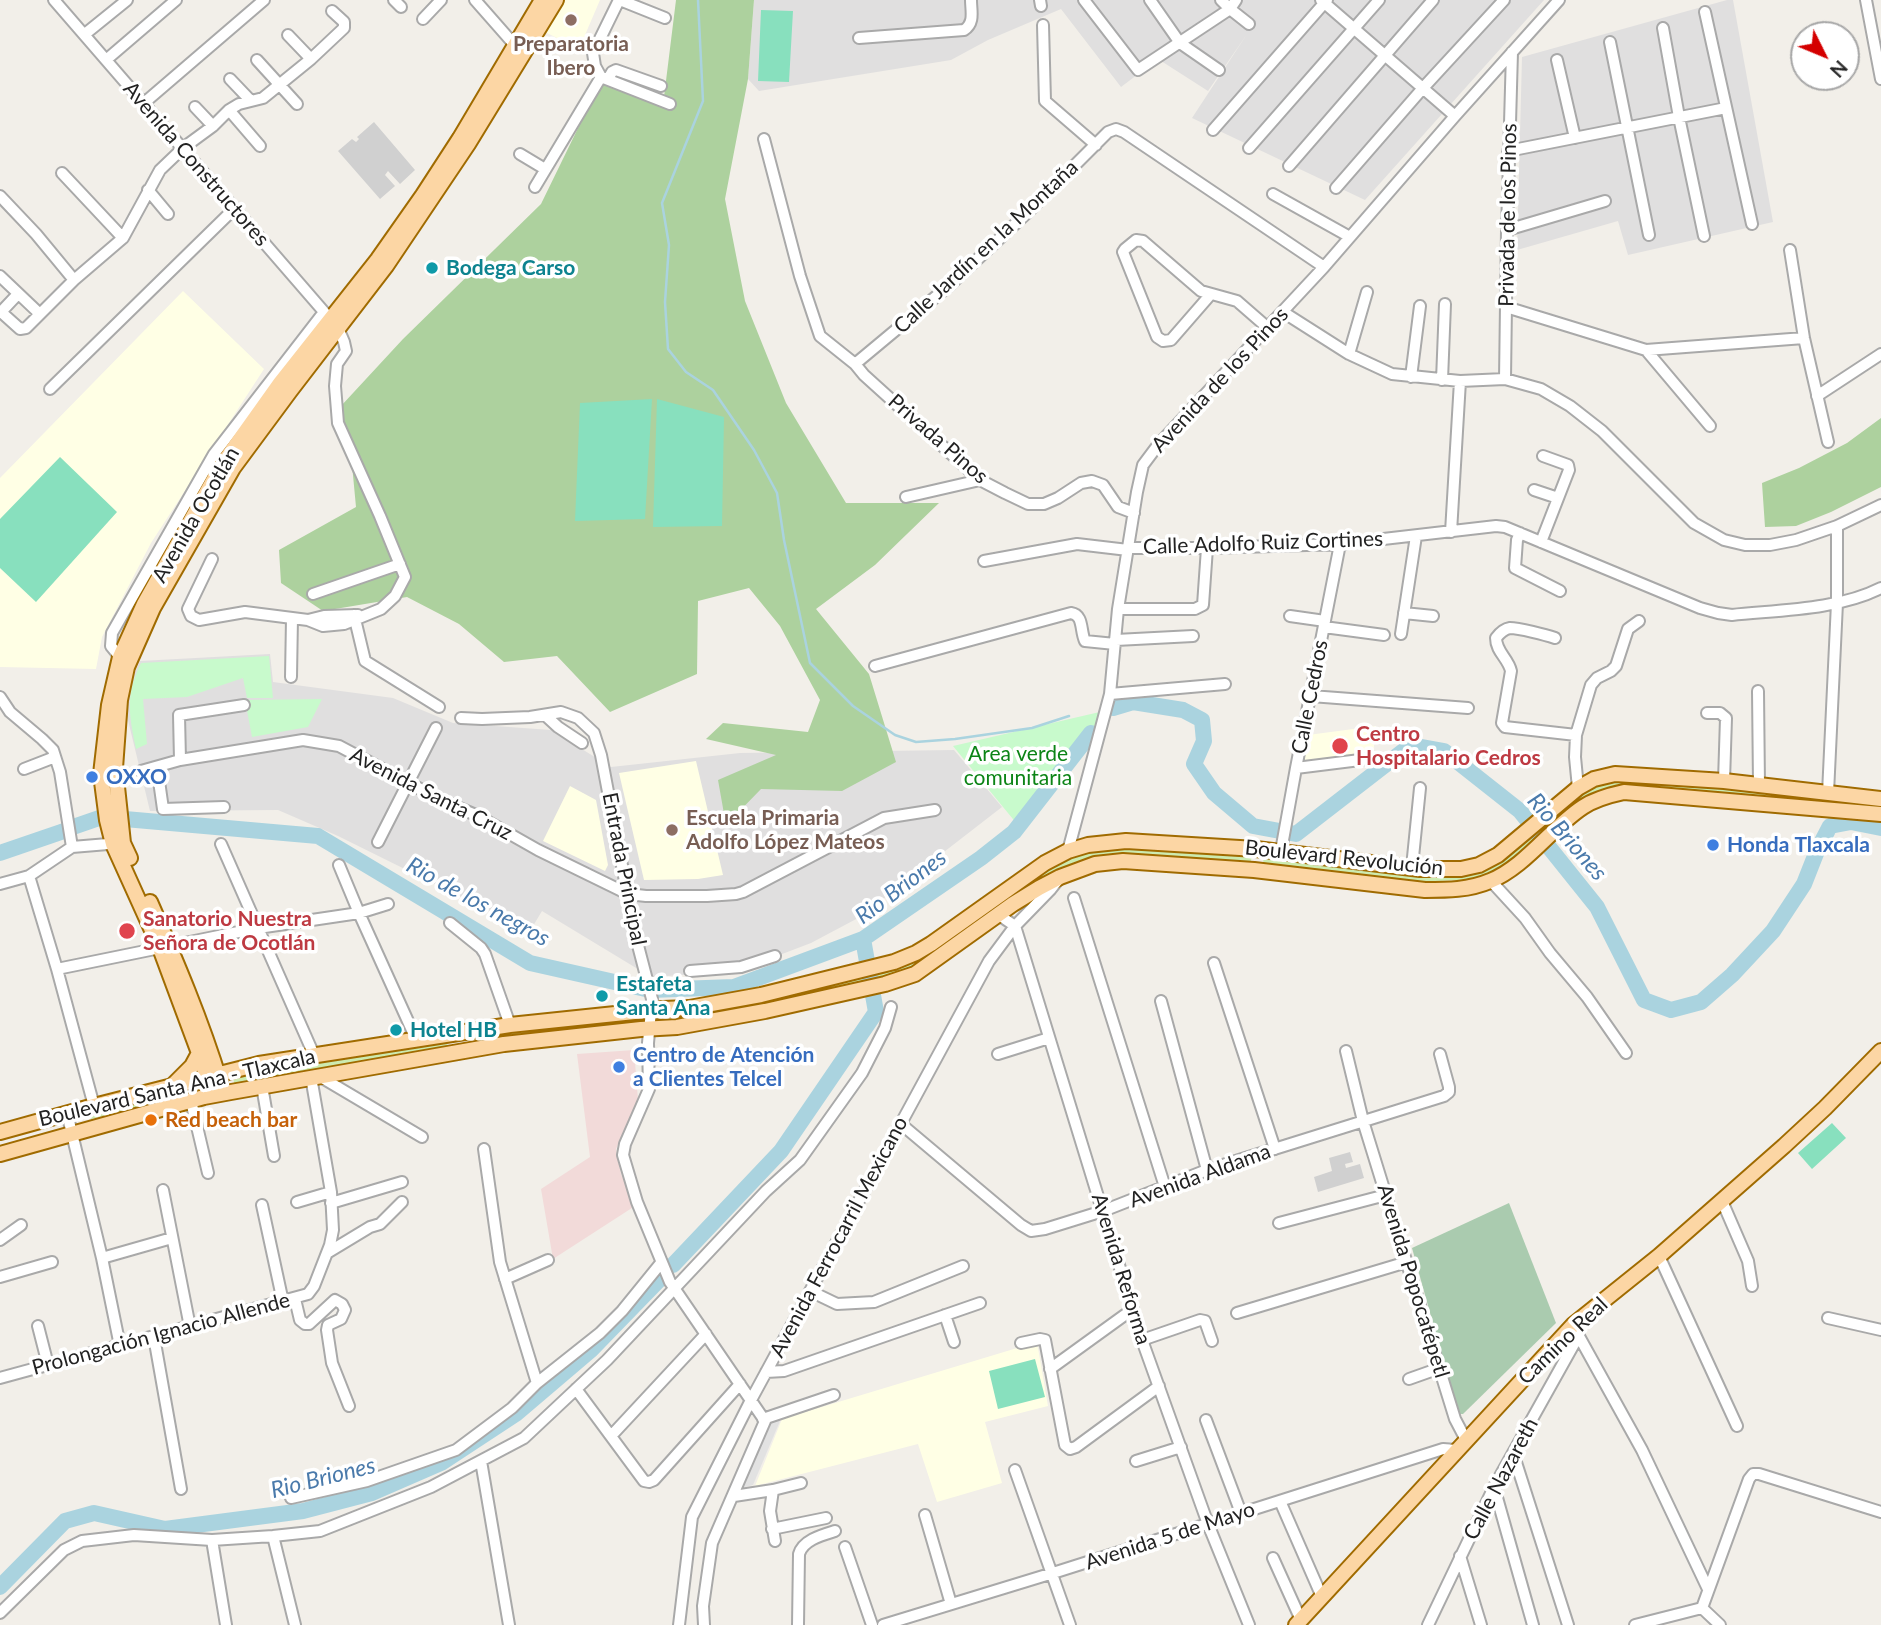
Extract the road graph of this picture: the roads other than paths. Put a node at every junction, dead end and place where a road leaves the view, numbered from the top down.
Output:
1 (54, 0) edge
2 (127, 0) edge
3 (176, 0) edge
4 (264, 0) edge
5 (441, 0) edge
6 (476, 0) edge
7 (542, 0) edge
8 (556, 0) edge
9 (619, 0) edge
10 (971, 0) edge
11 (1084, 0) edge
12 (1150, 0) edge
13 (1221, 0) edge
14 (1379, 0) edge
15 (1433, 0) edge
16 (1504, 0) edge
17 (1559, 0) edge
18 (1866, 0) edge
19 (1324, 1) edge
20 (1233, 5) edge
21 (332, 10) dead end
22 (1705, 12) dead end
23 (665, 18) dead end
24 (423, 19) dead end
25 (1250, 24) dead end
26 (1043, 25) dead end
27 (1663, 28) dead end
28 (1354, 29) junction
29 (85, 34) junction
30 (288, 35) dead end
31 (859, 38) dead end
32 (1610, 42) dead end
33 (1180, 43) junction
34 (519, 50) junction
35 (1512, 52) junction
36 (1385, 55) junction
37 (311, 59) junction
38 (106, 60) junction
39 (257, 60) dead end
40 (1557, 60) dead end
41 (1219, 70) dead end
42 (605, 78) junction
43 (230, 79) dead end
44 (1881, 79) edge
45 (279, 85) junction
46 (661, 86) dead end
47 (1423, 88) junction
48 (251, 101) junction
49 (144, 103) junction
50 (297, 104) dead end
51 (670, 104) dead end
52 (195, 107) dead end
53 (1726, 108) junction
54 (229, 110) junction
55 (1455, 116) junction
56 (1679, 117) junction
57 (213, 127) junction
58 (1628, 127) junction
59 (1213, 130) dead end
60 (1575, 138) junction
61 (764, 139) dead end
62 (1096, 145) junction
63 (260, 146) dead end
64 (183, 148) junction
65 (1249, 148) dead end
66 (1508, 151) junction
67 (520, 153) dead end
68 (1289, 166) dead end
69 (545, 169) junction
70 (62, 173) dead end
71 (535, 187) dead end
72 (1336, 188) dead end
73 (148, 191) junction
74 (1273, 194) dead end
75 (0, 195) edge
76 (1605, 201) dead end
77 (235, 208) junction
78 (168, 214) dead end
79 (1752, 224) dead end
80 (1507, 230) junction
81 (1649, 235) dead end
82 (1704, 236) dead end
83 (1350, 237) junction
84 (123, 238) junction
85 (1790, 250) dead end
86 (1324, 267) junction
87 (0, 276) edge
88 (74, 280) junction
89 (1367, 292) dead end
90 (18, 293) junction
91 (1211, 294) junction
92 (1445, 304) dead end
93 (1420, 306) dead end
94 (1506, 307) junction
95 (0, 312) edge
96 (1283, 312) junction
97 (40, 314) junction
98 (331, 320) junction
99 (1268, 328) junction
100 (1804, 338) junction
101 (1646, 350) junction
102 (1349, 354) junction
103 (1881, 354) edge
104 (855, 364) junction
105 (1411, 377) junction
106 (1505, 379) junction
107 (1442, 380) junction
108 (1460, 381) junction
109 (50, 389) dead end
110 (1817, 396) junction
111 (1710, 426) dead end
112 (1828, 442) dead end
113 (1543, 456) dead end
114 (979, 480) junction
115 (1534, 490) dead end
116 (906, 497) dead end
117 (1558, 498) junction
118 (1881, 505) edge
119 (1133, 513) junction
120 (1837, 526) junction
121 (1451, 532) junction
122 (1520, 533) junction
123 (1416, 536) junction
124 (1541, 542) junction
125 (1340, 544) junction
126 (1207, 548) junction
127 (1128, 549) junction
128 (212, 559) dead end
129 (984, 561) dead end
130 (400, 564) junction
131 (1881, 588) edge
132 (1560, 592) dead end
133 (313, 594) dead end
134 (1837, 603) junction
135 (1118, 609) junction
136 (1404, 613) junction
137 (1290, 616) dead end
138 (1433, 616) dead end
139 (357, 617) junction
140 (292, 618) junction
141 (1639, 621) dead end
142 (1324, 624) junction
143 (1401, 634) dead end
144 (1384, 635) dead end
145 (1193, 636) dead end
146 (1555, 638) dead end
147 (1115, 642) junction
148 (874, 666) dead end
149 (291, 677) dead end
150 (1225, 684) dead end
151 (1758, 691) dead end
152 (1110, 694) junction
153 (1311, 696) junction
154 (0, 698) edge
155 (244, 705) dead end
156 (439, 707) dead end
157 (1468, 708) dead end
158 (1707, 713) dead end
159 (545, 715) junction
160 (461, 718) dead end
161 (436, 728) dead end
162 (1576, 734) junction
163 (582, 743) dead end
164 (55, 757) junction
165 (1368, 759) dead end
166 (180, 760) junction
167 (157, 766) junction
168 (1296, 768) junction
169 (24, 769) dead end
170 (141, 771) dead end
171 (1724, 781) junction
172 (409, 783) junction
173 (1759, 785) junction
174 (1420, 788) dead end
175 (1578, 789) junction
176 (1828, 793) junction
177 (1881, 799) edge
178 (112, 804) junction
179 (225, 807) dead end
180 (935, 810) dead end
181 (1881, 814) edge
182 (378, 842) dead end
183 (118, 843) junction
184 (221, 844) dead end
185 (1283, 844) junction
186 (72, 848) junction
187 (1256, 849) junction
188 (1068, 851) junction
189 (340, 865) dead end
190 (1412, 867) junction
191 (1254, 870) junction
192 (29, 876) junction
193 (1060, 877) junction
194 (1491, 881) junction
195 (0, 884) edge
196 (628, 894) junction
197 (1074, 898) dead end
198 (388, 904) dead end
199 (359, 913) junction
200 (999, 915) junction
201 (450, 923) dead end
202 (1015, 926) junction
203 (258, 929) junction
204 (165, 948) junction
205 (775, 956) dead end
206 (894, 962) joint
207 (1214, 963) dead end
208 (57, 969) junction
209 (690, 971) dead end
210 (898, 980) joint
211 (798, 986) junction
212 (761, 995) junction
213 (1161, 1001) dead end
214 (802, 1003) junction
215 (651, 1005) junction
216 (891, 1007) dead end
217 (765, 1011) junction
218 (510, 1025) junction
219 (650, 1028) junction
220 (491, 1029) junction
221 (1049, 1038) junction
222 (416, 1039) junction
223 (1346, 1051) dead end
224 (1881, 1051) edge
225 (205, 1052) junction
226 (461, 1053) junction
227 (1626, 1053) dead end
228 (998, 1054) dead end
229 (1440, 1054) dead end
230 (314, 1055) junction
231 (259, 1064) junction
232 (213, 1077) junction
233 (315, 1077) junction
234 (171, 1086) junction
235 (262, 1086) junction
236 (218, 1094) junction
237 (191, 1101) junction
238 (94, 1106) junction
239 (67, 1113) junction
240 (1363, 1121) junction
241 (901, 1124) junction
242 (0, 1132) edge
243 (73, 1134) junction
244 (422, 1137) dead end
245 (484, 1149) dead end
246 (1275, 1149) junction
247 (0, 1154) edge
248 (274, 1156) dead end
249 (1207, 1170) junction
250 (208, 1173) dead end
251 (402, 1182) dead end
252 (1165, 1187) junction
253 (163, 1191) dead end
254 (1386, 1195) junction
255 (331, 1197) junction
256 (1722, 1201) junction
257 (297, 1202) dead end
258 (402, 1202) dead end
259 (262, 1205) dead end
260 (1103, 1211) junction
261 (1279, 1223) dead end
262 (21, 1225) dead end
263 (172, 1238) junction
264 (0, 1240) edge
265 (327, 1253) junction
266 (1659, 1256) junction
267 (102, 1258) junction
268 (548, 1260) dead end
269 (1406, 1260) junction
270 (52, 1262) dead end
271 (661, 1263) junction
272 (963, 1266) dead end
273 (0, 1277) edge
274 (505, 1279) junction
275 (1752, 1286) dead end
276 (674, 1288) junction
277 (810, 1291) junction
278 (289, 1300) junction
279 (980, 1303) dead end
280 (1133, 1309) junction
281 (1237, 1313) dead end
282 (945, 1315) junction
283 (1828, 1318) dead end
284 (38, 1325) dead end
285 (190, 1327) junction
286 (1576, 1330) junction
287 (1881, 1330) edge
288 (706, 1334) junction
289 (154, 1336) junction
290 (1143, 1340) junction
291 (1213, 1341) dead end
292 (954, 1342) dead end
293 (1021, 1343) dead end
294 (120, 1346) junction
295 (48, 1365) junction
296 (1440, 1368) junction
297 (1050, 1369) junction
298 (766, 1372) junction
299 (0, 1378) edge
300 (1409, 1379) dead end
301 (537, 1383) junction
302 (740, 1384) junction
303 (1159, 1386) junction
304 (576, 1389) junction
305 (834, 1395) dead end
306 (751, 1400) junction
307 (349, 1406) dead end
308 (764, 1419) junction
309 (1206, 1420) dead end
310 (1737, 1426) dead end
311 (611, 1436) junction
312 (1461, 1445) junction
313 (1181, 1447) junction
314 (1513, 1453) junction
315 (481, 1461) junction
316 (1136, 1461) dead end
317 (1015, 1470) dead end
318 (801, 1483) dead end
319 (1494, 1486) junction
320 (181, 1489) dead end
321 (773, 1490) junction
322 (734, 1496) junction
323 (291, 1498) dead end
324 (1280, 1501) junction
325 (1881, 1511) edge
326 (1241, 1513) junction
327 (925, 1515) dead end
328 (826, 1518) dead end
329 (1209, 1524) junction
330 (772, 1529) junction
331 (835, 1531) dead end
332 (274, 1536) junction
333 (212, 1540) junction
334 (775, 1541) dead end
335 (845, 1547) dead end
336 (1460, 1556) junction
337 (1273, 1558) dead end
338 (1053, 1573) junction
339 (1709, 1589) junction
340 (1322, 1597) junction
341 (951, 1604) junction
342 (1702, 1608) junction
343 (0, 1613) edge
344 (1298, 1623) edge
345 (226, 1625) edge
346 (295, 1625) edge
347 (509, 1625) edge
348 (679, 1625) edge
349 (704, 1625) edge
350 (798, 1625) edge
351 (872, 1625) edge
352 (883, 1625) edge
353 (1070, 1625) edge
354 (1249, 1625) edge
355 (1428, 1625) edge
356 (1481, 1625) edge
357 (1533, 1625) edge
358 (1568, 1625) edge
359 (1634, 1625) edge
360 (1720, 1625) edge

1 - 29 street, Avenida Constructores
2 - 29 street
3 - 38 street
4 - 49 street
5 - 24 street
6 - 34 street
7 - 34 main road, Avenida Ocotlán
8 - 34 main road, Avenida Ocotlán
9 - 23 street
9 - 42 street
10 - 31 street
11 - 33 street
12 - 33 street
13 - 20 street
14 - 28 street
15 - 36 street
16 - 47 street
17 - 35 street, Avenida de los Pinos
18 - 44 street
19 - 28 street
19 - 59 street
20 - 25 street
20 - 33 street
21 - 37 street
22 - 53 street
26 - 62 street
27 - 56 street
28 - 36 street
28 - 65 street
29 - 38 street, Avenida Constructores
30 - 37 street
32 - 58 street
33 - 41 street
34 - 98 main road, Avenida Ocotlán
35 - 55 street, Avenida de los Pinos
35 - 66 street, Privada de los Pinos
36 - 47 street
36 - 68 street
37 - 45 street
38 - 49 street, Avenida Constructores
39 - 45 street
40 - 60 street
42 - 46 street
42 - 51 street
42 - 69 street
43 - 48 street
45 - 48 street
45 - 50 street
47 - 55 street
47 - 72 street
48 - 54 street
49 - 64 street, Avenida Constructores
52 - 57 street
53 - 56 street
53 - 79 street
54 - 57 street
54 - 63 street
55 - 83 street, Avenida de los Pinos
56 - 58 street
56 - 82 street
57 - 64 street
58 - 60 street
58 - 81 street
60 - 66 street
61 - 104 street, Privada Pinos
62 - 86 street, Calle Jardín en la Montaña
62 - 104 street, Calle Jardín en la Montaña
64 - 73 street
64 - 77 street, Avenida Constructores
66 - 80 street, Privada de los Pinos
67 - 69 street
69 - 71 street
70 - 84 street
73 - 78 street
73 - 84 street
74 - 83 street
75 - 88 street
76 - 80 street
77 - 98 street, Avenida Constructores
77 - 109 street
80 - 94 street, Privada de los Pinos
83 - 86 street, Avenida de los Pinos
84 - 88 street
85 - 100 street
86 - 96 street, Avenida de los Pinos
87 - 90 street
88 - 97 street
89 - 102 street
90 - 95 street
90 - 97 street
91 - 91 street
91 - 99 street
92 - 107 street
93 - 105 street
94 - 101 street
94 - 106 street, Privada de los Pinos
95 - 97 street
96 - 99 street, Avenida de los Pinos
96 - 102 street
98 - 130 street
98 - 178 main road, Avenida Ocotlán
98 - 178 main road, Avenida Ocotlán
99 - 119 street, Avenida de los Pinos
100 - 101 street
100 - 110 street
101 - 111 street
102 - 105 street
103 - 110 street
104 - 114 street, Privada Pinos
105 - 107 street
106 - 108 street
106 - 120 street
107 - 108 street
108 - 121 street
110 - 112 street
113 - 117 street
114 - 116 street
114 - 119 street, Privada Pinos
115 - 117 street
117 - 124 street
118 - 120 street
119 - 127 street, Avenida de los Pinos
120 - 134 street
121 - 122 street, Calle Adolfo Ruiz Cortines
121 - 123 street, Calle Adolfo Ruiz Cortines
122 - 124 street, Calle Adolfo Ruiz Cortines
122 - 132 street
123 - 125 street, Calle Adolfo Ruiz Cortines
123 - 136 street
124 - 134 street, Calle Adolfo Ruiz Cortines
125 - 126 street, Calle Adolfo Ruiz Cortines
125 - 142 street, Calle Cedros
126 - 127 street, Calle Adolfo Ruiz Cortines
126 - 135 street
127 - 129 street, Calle Adolfo Ruiz Cortines
127 - 135 street, Avenida de los Pinos
128 - 140 street
130 - 133 street
130 - 139 street
131 - 134 street, Calle Adolfo Ruiz Cortines
134 - 176 street
135 - 147 street, Avenida de los Pinos
136 - 138 street
136 - 143 street
137 - 142 street
139 - 140 street
139 - 156 street
140 - 149 street
141 - 162 street
142 - 144 street
142 - 153 street, Calle Cedros
145 - 147 street
146 - 162 street
147 - 148 street
147 - 152 street, Avenida de los Pinos
150 - 152 street
151 - 173 street
152 - 188 street, Avenida de los Pinos
153 - 157 street
153 - 168 street, Calle Cedros
154 - 164 street
155 - 166 street
158 - 171 street
159 - 160 street
159 - 163 street
159 - 196 street, Entrada Principal
161 - 172 street
162 - 175 street
164 - 169 street
164 - 186 street
165 - 168 street
166 - 167 street, Avenida Santa Cruz
166 - 172 street, Avenida Santa Cruz
167 - 170 street, Avenida Santa Cruz
167 - 179 street
168 - 185 street, Calle Cedros
171 - 173 main road, Boulevard Revolución
171 - 175 main road, Boulevard Revolución
172 - 182 street
172 - 196 street, Avenida Santa Cruz
173 - 176 main road, Boulevard Revolución
174 - 190 street
175 - 190 main road, Boulevard Revolución
176 - 177 main road, Boulevard Revolución
178 - 183 main road, Avenida Ocotlán
180 - 196 street
181 - 194 main road, Boulevard Revolución
183 - 186 street
183 - 204 main road, Avenida Ocotlán
184 - 203 street
185 - 187 main road, Boulevard Revolución
185 - 190 main road, Boulevard Revolución
186 - 192 street
187 - 188 main road, Boulevard Revolución
187 - 191 main road
188 - 206 main road, Boulevard Revolución
189 - 199 street
191 - 193 main road, Boulevard Revolución
191 - 194 main road, Boulevard Revolución
192 - 195 street
192 - 208 street
193 - 200 main road, Boulevard Revolución
193 - 202 street, Avenida Ferrocarril Mexicano
194 - 227 street
196 - 215 street, Entrada Principal
197 - 252 street
198 - 199 street
199 - 203 street
199 - 222 street
200 - 202 street
200 - 210 main road, Boulevard Revolución
201 - 218 street
202 - 221 street, Avenida Reforma
202 - 241 street, Avenida Ferrocarril Mexicano
203 - 204 street
203 - 230 street
204 - 208 street
204 - 225 main road, Avenida Ocotlán
205 - 209 street
206 - 211 main road, Boulevard Santa Ana - Tlaxcala
207 - 246 street
208 - 238 street
210 - 214 main road, Boulevard Santa Ana - Tlaxcala
211 - 212 main road, Boulevard Santa Ana - Tlaxcala
211 - 214 main road
212 - 215 main road, Boulevard Santa Ana - Tlaxcala
212 - 217 main road
213 - 249 street
214 - 217 main road, Boulevard Santa Ana - Tlaxcala
215 - 218 main road, Boulevard Santa Ana - Tlaxcala
215 - 219 street, Entrada Principal
216 - 276 street
217 - 219 main road, Boulevard Santa Ana - Tlaxcala
218 - 220 main road, Boulevard Santa Ana - Tlaxcala
219 - 226 main road, Boulevard Santa Ana - Tlaxcala
219 - 271 street, Entrada Principal
220 - 222 main road, Boulevard Santa Ana - Tlaxcala
220 - 226 main road
221 - 228 street
221 - 260 street, Avenida Reforma
222 - 230 main road, Boulevard Santa Ana - Tlaxcala
223 - 240 street, Avenida Popocatépetl
224 - 256 main road, Camino Real
225 - 231 main road
225 - 232 main road, Avenida Ocotlán
225 - 234 main road
226 - 233 main road, Boulevard Santa Ana - Tlaxcala
229 - 240 street, Avenida Aldama
230 - 231 main road, Boulevard Santa Ana - Tlaxcala
231 - 232 main road, Boulevard Santa Ana - Tlaxcala
232 - 234 main road, Boulevard Santa Ana - Tlaxcala
232 - 236 main road, Avenida Ocotlán
233 - 235 main road, Boulevard Santa Ana - Tlaxcala
233 - 244 street
233 - 255 street, Prolongación Ignacio Allende
234 - 238 main road, Boulevard Santa Ana - Tlaxcala
235 - 236 main road, Boulevard Santa Ana - Tlaxcala
235 - 248 street
236 - 237 main road, Boulevard Santa Ana - Tlaxcala
237 - 243 main road, Boulevard Santa Ana - Tlaxcala
237 - 250 street
238 - 239 main road, Boulevard Santa Ana - Tlaxcala
239 - 242 main road, Boulevard Santa Ana - Tlaxcala
239 - 243 street
240 - 246 street, Avenida Aldama
240 - 254 street, Avenida Popocatépetl
241 - 260 street, Avenida Aldama
241 - 277 street, Avenida Ferrocarril Mexicano
243 - 247 main road, Boulevard Santa Ana - Tlaxcala
243 - 267 street
245 - 274 street
246 - 249 street, Avenida Aldama
249 - 252 street, Avenida Aldama
251 - 255 street
252 - 260 street, Avenida Aldama
253 - 263 street
254 - 261 street
254 - 269 street, Avenida Popocatépetl
255 - 257 street
255 - 265 street, Prolongación Ignacio Allende
256 - 266 main road, Camino Real
256 - 275 street
258 - 265 street
259 - 278 street
260 - 280 street, Avenida Reforma
262 - 264 street
263 - 267 street
263 - 285 street
265 - 278 street, Prolongación Ignacio Allende
266 - 286 main road, Camino Real
266 - 310 street
267 - 294 street
268 - 274 street
269 - 281 street
269 - 296 street, Avenida Popocatépetl
270 - 273 street
271 - 276 street, Entrada Principal
271 - 301 street
272 - 277 street
274 - 301 street
276 - 288 street, Entrada Principal
276 - 304 street
277 - 298 street, Avenida Ferrocarril Mexicano
278 - 285 street, Prolongación Ignacio Allende
278 - 307 street
279 - 282 street
280 - 290 street, Avenida Reforma
280 - 297 street
282 - 292 street
282 - 298 street
283 - 287 street
284 - 295 street
285 - 289 street, Prolongación Ignacio Allende
286 - 312 main road, Camino Real
286 - 314 street, Calle Nazareth
286 - 339 street
288 - 302 street, Entrada Principal
288 - 311 street
289 - 294 street, Prolongación Ignacio Allende
289 - 320 street
290 - 291 street
290 - 303 street, Avenida Reforma
293 - 297 street
294 - 295 street, Prolongación Ignacio Allende
295 - 299 street, Prolongación Ignacio Allende
296 - 300 street
296 - 312 street, Avenida Popocatépetl
297 - 303 street
298 - 306 street, Avenida Ferrocarril Mexicano
301 - 323 street
302 - 306 street, Entrada Principal
302 - 311 street
303 - 313 street, Avenida Reforma
304 - 311 street
304 - 315 street
305 - 308 street
306 - 308 street, Entrada Principal
306 - 348 street, Avenida Ferrocarril Mexicano
308 - 322 street
309 - 326 street
312 - 324 street, Avenida 5 de Mayo
312 - 340 main road, Camino Real
313 - 316 street
313 - 329 street, Avenida Reforma
314 - 319 street, Calle Nazareth
314 - 358 street
315 - 332 street
315 - 347 street
317 - 338 street
318 - 321 street
319 - 336 street, Calle Nazareth
319 - 357 street
321 - 322 street
321 - 330 street
322 - 349 street
324 - 326 street, Avenida 5 de Mayo
324 - 340 street
325 - 339 street
326 - 329 street, Avenida 5 de Mayo
327 - 341 street
328 - 330 street
329 - 338 street, Avenida 5 de Mayo
329 - 354 street, Avenida Reforma
330 - 334 street
331 - 350 street
332 - 333 street
332 - 346 street
333 - 343 street
333 - 345 street
335 - 351 street
336 - 355 street, Calle Nazareth
336 - 356 street
337 - 344 street
338 - 341 street, Avenida 5 de Mayo
338 - 353 street
339 - 342 street
340 - 344 main road, Camino Real
341 - 352 street, Avenida 5 de Mayo
342 - 359 street
342 - 360 street

